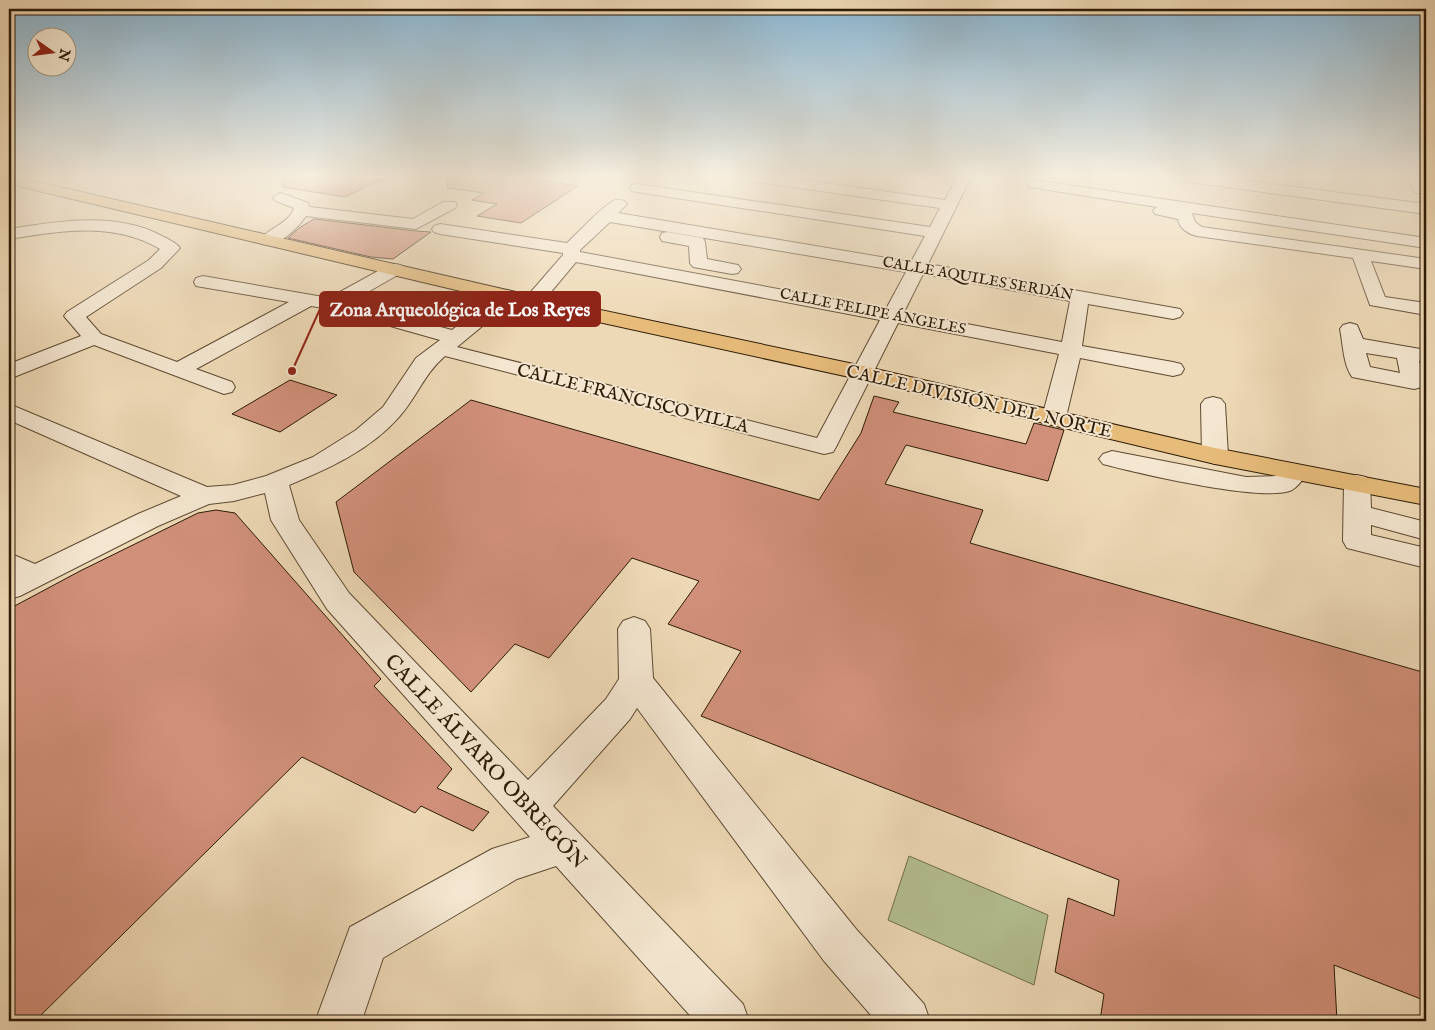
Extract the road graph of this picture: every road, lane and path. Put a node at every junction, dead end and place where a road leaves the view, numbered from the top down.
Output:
1 (80, 225) edge
2 (108, 225) edge
3 (202, 225) edge
4 (287, 225) edge
5 (604, 225) edge
6 (613, 225) edge
7 (656, 225) edge
8 (882, 225) edge
9 (939, 225) edge
10 (1188, 225) edge
11 (1296, 225) edge
12 (440, 229) dead end
13 (935, 233) junction
14 (9, 234) edge
15 (268, 240) junction
16 (1426, 243) edge
17 (572, 252) junction
18 (1360, 254) junction
19 (1426, 264) edge
20 (918, 268) junction
21 (395, 269) junction
22 (203, 282) dead end
23 (824, 286) dead end
24 (507, 296) junction
25 (1080, 296) junction
26 (306, 301) junction
27 (533, 301) junction
28 (332, 304) junction
29 (892, 304) junction
30 (1426, 309) edge
31 (1173, 313) dead end
32 (94, 338) junction
33 (449, 343) junction
34 (1071, 349) junction
35 (1416, 355) edge
36 (180, 369) junction
37 (1173, 369) dead end
38 (9, 372) edge
39 (863, 373) junction
40 (224, 387) dead end
41 (1213, 404) dead end
42 (9, 411) edge
43 (1054, 417) junction
44 (1215, 456) junction
45 (1112, 459) dead end
46 (1291, 471) junction
47 (275, 482) junction
48 (1357, 483) junction
49 (204, 496) junction
50 (1426, 497) edge
51 (1357, 513) junction
52 (1426, 531) edge
53 (1426, 558) edge
54 (21, 569) edge
55 (9, 589) edge
56 (634, 629) dead end
57 (636, 680) junction
58 (528, 807) junction
59 (563, 845) junction
60 (344, 1021) edge
61 (726, 1021) edge
62 (907, 1021) edge

1 - 14 street
2 - 32 street
3 - 15 main road, CALLE DIVISIÓN DEL NORTE
4 - 15 street
5 - 17 street
6 - 23 street
7 - 20 street, CALLE AQUILES SERDÁN
8 - 13 street
9 - 13 street
10 - 18 street
11 - 16 street
12 - 17 street, CALLE FELIPE ÁNGELES
13 - 20 street
15 - 21 main road, CALLE DIVISIÓN DEL NORTE
17 - 27 street
17 - 29 street, CALLE FELIPE ÁNGELES
18 - 19 street
18 - 30 street
20 - 25 street, CALLE AQUILES SERDÁN
20 - 29 street
21 - 24 main road, CALLE DIVISIÓN DEL NORTE
21 - 28 street
22 - 26 street, CALLE FRANCISCO VILLA
24 - 27 main road, CALLE DIVISIÓN DEL NORTE
24 - 33 street
25 - 31 street, CALLE AQUILES SERDÁN
25 - 34 street
26 - 28 street, CALLE FRANCISCO VILLA
26 - 36 street
27 - 39 main road, CALLE DIVISIÓN DEL NORTE
28 - 33 street, CALLE FRANCISCO VILLA
29 - 34 street, CALLE FELIPE ÁNGELES
29 - 39 street
32 - 36 street
32 - 38 street
33 - 39 street, CALLE FRANCISCO VILLA
33 - 47 street
34 - 37 street, CALLE FELIPE ÁNGELES
34 - 43 street
35 - 35 street
36 - 40 street
39 - 43 main road, CALLE DIVISIÓN DEL NORTE
41 - 44 street
42 - 49 street
43 - 44 main road, CALLE DIVISIÓN DEL NORTE
44 - 46 main road, CALLE DIVISIÓN DEL NORTE
45 - 46 street
46 - 48 main road, CALLE DIVISIÓN DEL NORTE
47 - 49 street
47 - 58 street, CALLE ÁLVARO OBREGÓN
48 - 50 main road, CALLE DIVISIÓN DEL NORTE
48 - 51 street
49 - 54 street
51 - 52 street
51 - 53 street
54 - 55 street
56 - 57 street
57 - 58 street
57 - 62 street
58 - 59 street, CALLE ÁLVARO OBREGÓN
59 - 60 street
59 - 61 street, CALLE ÁLVARO OBREGÓN

